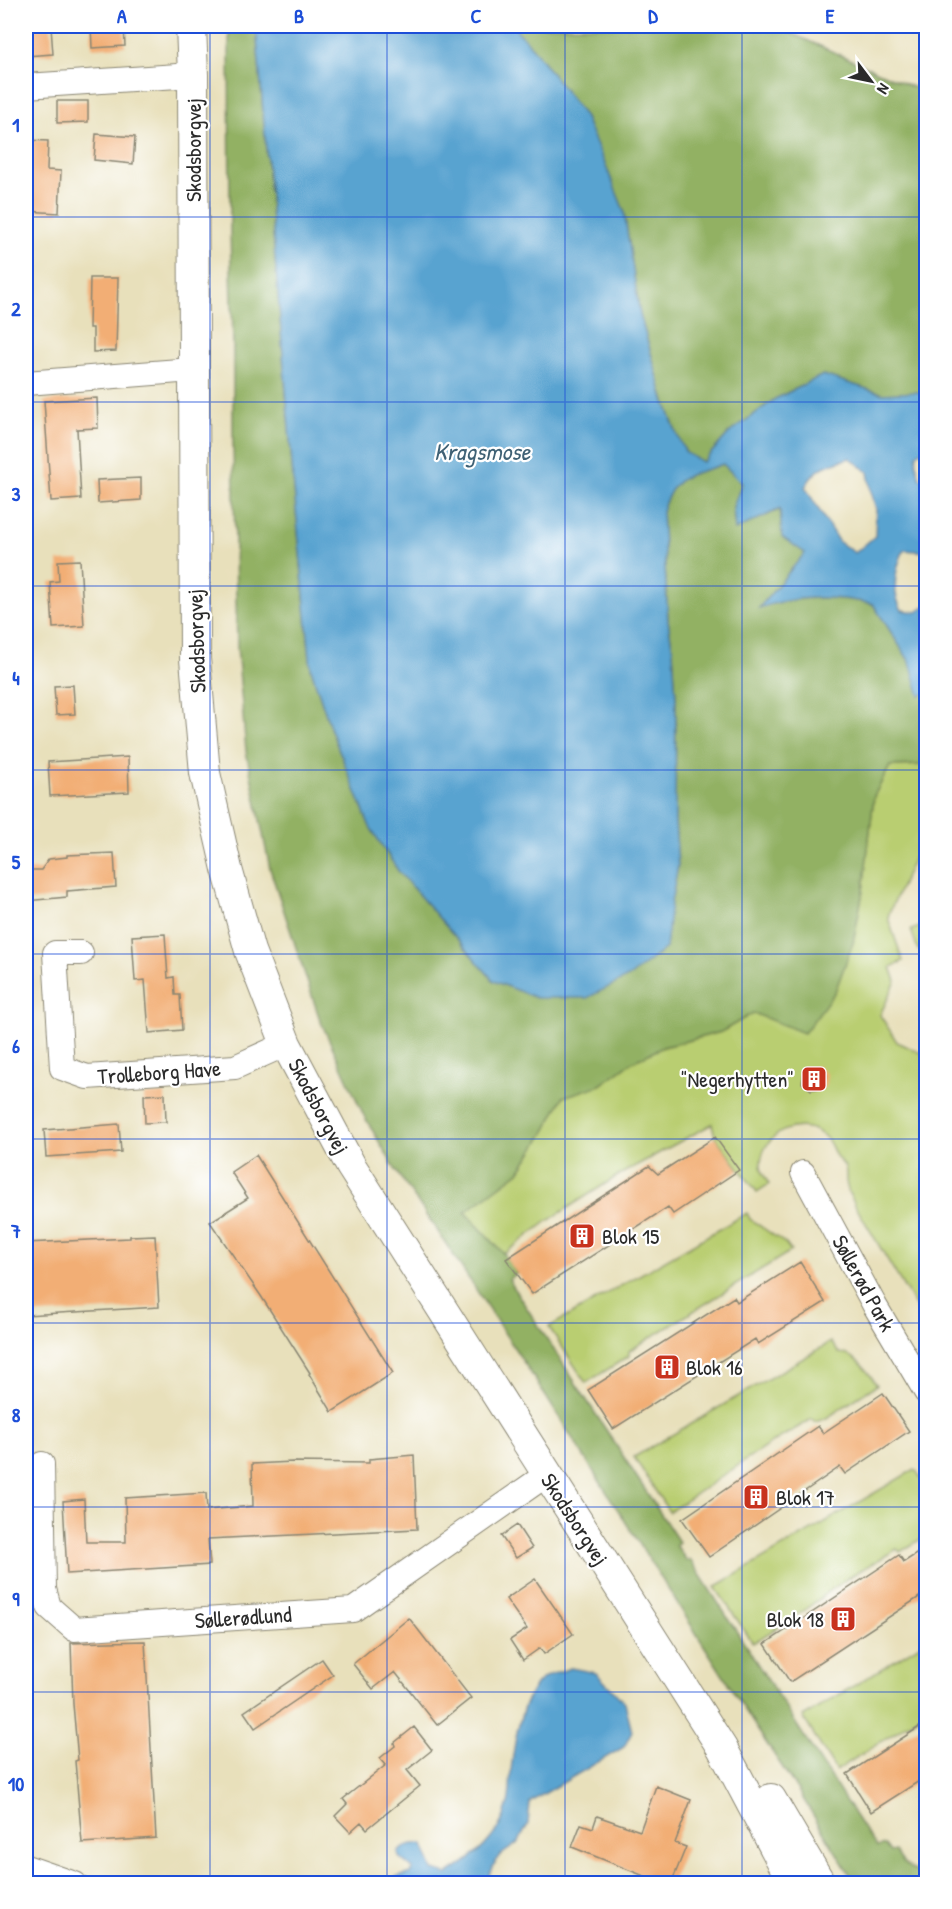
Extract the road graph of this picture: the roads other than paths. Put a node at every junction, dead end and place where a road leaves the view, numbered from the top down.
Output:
1 (190, 26) edge
2 (193, 75) junction
3 (26, 86) edge
4 (192, 370) junction
5 (26, 383) edge
6 (81, 953) dead end
7 (286, 1044) junction
8 (803, 1173) dead end
9 (927, 1392) edge
10 (42, 1464) dead end
11 (546, 1475) junction
12 (722, 1748) junction
13 (26, 1867) edge
14 (75, 1884) edge
15 (794, 1884) edge
16 (821, 1884) edge

1 - 2 street, Skodsborgvej
2 - 3 street, Skodsborgvej
2 - 4 street, Skodsborgvej
4 - 5 street
4 - 7 street, Skodsborgvej
6 - 7 street, Trolleborg Have
7 - 11 street, Skodsborgvej
8 - 9 street, Søllerød Park
10 - 11 street, Søllerødlund
11 - 12 street, Skodsborgvej
12 - 15 street, Skodsborgvej
12 - 16 street, Skodsborgvej
13 - 14 street

